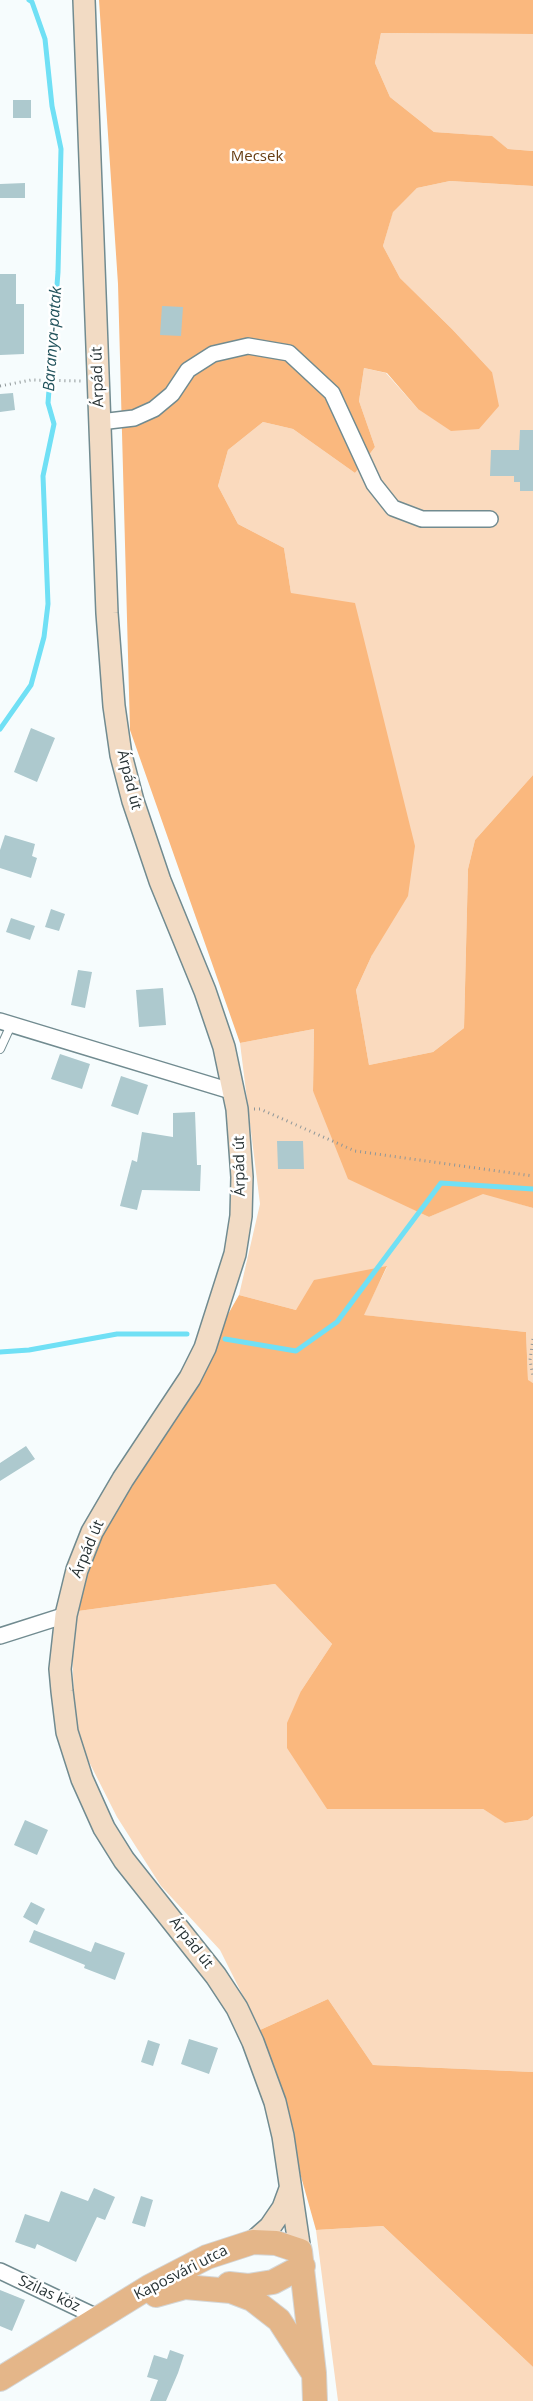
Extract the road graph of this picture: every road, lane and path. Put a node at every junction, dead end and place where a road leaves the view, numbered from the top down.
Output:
1 (84, 0) edge
2 (60, 381) dead end
3 (0, 386) edge
4 (100, 422) junction
5 (490, 519) dead end
6 (6, 1023) edge
7 (0, 1049) edge
8 (235, 1100) junction
9 (533, 1176) edge
10 (533, 1339) edge
11 (533, 1376) edge
12 (66, 1615) junction
13 (0, 1636) edge
14 (290, 2189) junction
15 (253, 2242) junction
16 (301, 2258) junction
17 (0, 2271) edge
18 (185, 2287) junction
19 (123, 2304) junction
20 (99, 2318) junction
21 (314, 2373) junction
22 (0, 2379) edge
23 (314, 2401) edge

1 - 4 main road, Árpád út
2 - 3 path
4 - 5 street
4 - 8 main road, Árpád út
6 - 7 lane
6 - 8 street
8 - 9 path
8 - 12 main road, Árpád út
10 - 11 path
12 - 13 street
12 - 14 main road, Árpád út
14 - 15 main road
14 - 16 main road, Árpád út
15 - 16 main road, Kaposvári utca
15 - 19 main road, Kaposvári utca
16 - 18 main road, Kaposvári utca
16 - 21 main road
17 - 20 street, Szilas köz
18 - 19 main road, Kaposvári utca
18 - 21 main road, Kaposvári utca
19 - 20 main road, Kaposvári utca
20 - 22 main road, Kaposvári utca
21 - 23 main road

